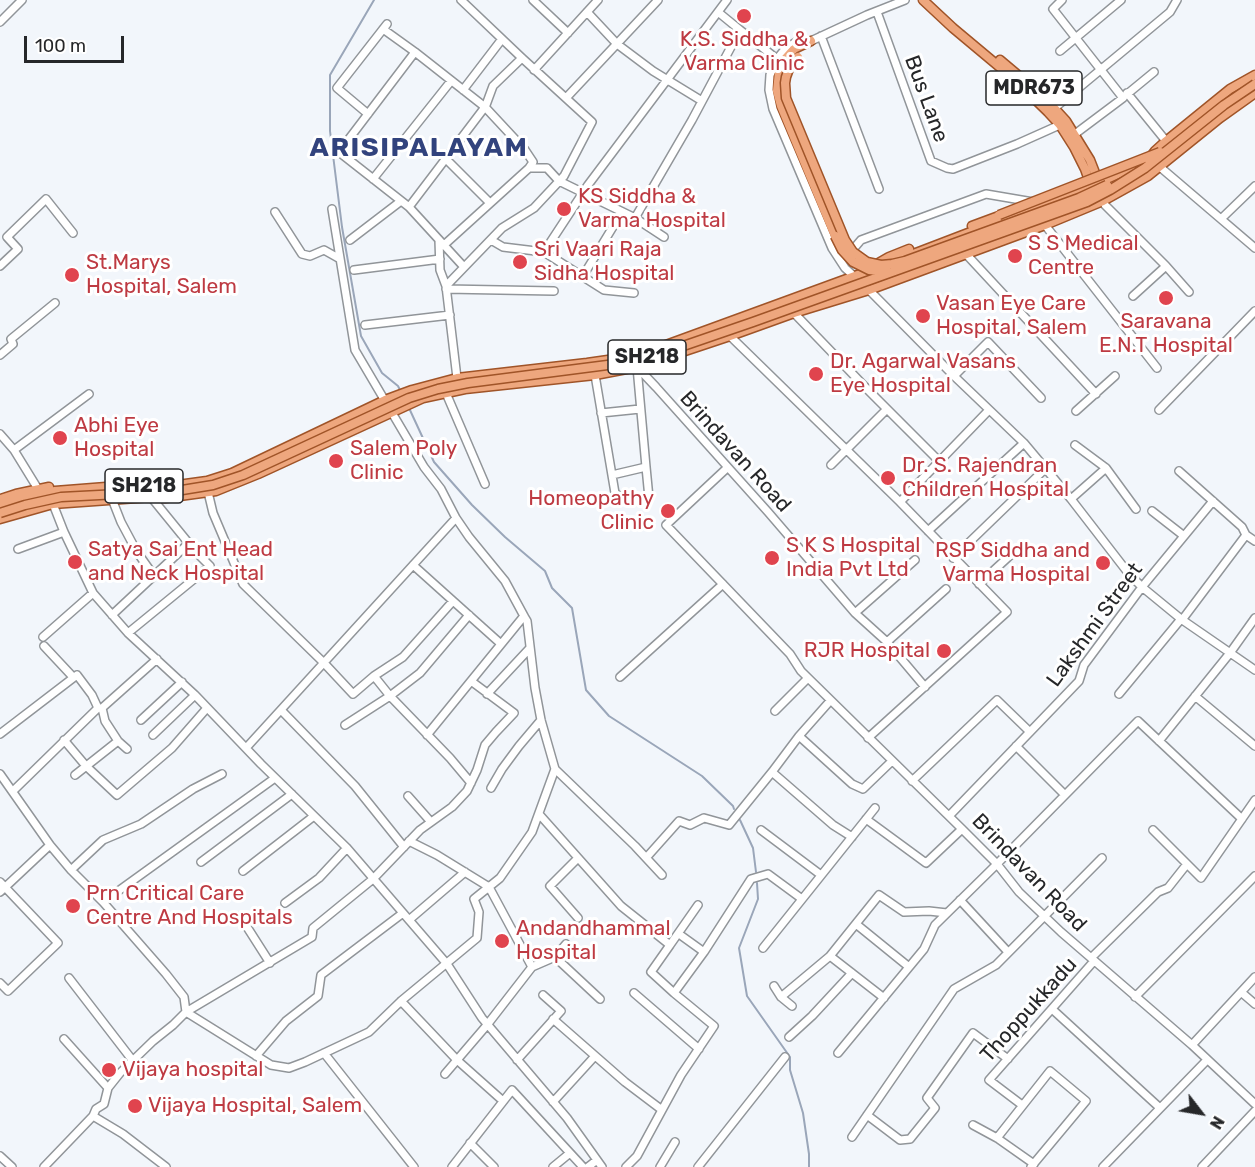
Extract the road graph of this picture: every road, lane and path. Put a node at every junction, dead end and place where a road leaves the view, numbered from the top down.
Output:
1 (22, 0) edge
2 (460, 0) edge
3 (533, 0) edge
4 (598, 0) edge
5 (658, 0) edge
6 (727, 0) edge
7 (904, 0) edge
8 (923, 0) edge
9 (930, 0) edge
10 (1062, 0) edge
11 (1122, 0) edge
12 (1177, 0) edge
13 (587, 12) junction
14 (718, 12) junction
15 (877, 12) junction
16 (0, 22) edge
17 (740, 30) junction
18 (568, 33) junction
19 (821, 36) junction
20 (1076, 38) junction
21 (502, 39) junction
22 (811, 41) junction
23 (617, 44) junction
24 (1060, 51) dead end
25 (415, 52) junction
26 (796, 53) junction
27 (522, 58) junction
28 (777, 59) junction
29 (1100, 69) junction
30 (534, 70) junction
31 (1154, 72) dead end
32 (1255, 77) edge
33 (667, 80) junction
34 (451, 81) junction
35 (1255, 84) edge
36 (463, 90) junction
37 (1255, 93) edge
38 (1125, 95) junction
39 (566, 98) junction
40 (702, 101) junction
41 (485, 107) junction
42 (1051, 110) junction
43 (368, 114) junction
44 (1063, 123) junction
45 (1075, 134) junction
46 (1166, 141) junction
47 (1160, 152) junction
48 (446, 159) junction
49 (1160, 167) junction
50 (529, 168) junction
51 (373, 179) junction
52 (559, 181) junction
53 (1095, 185) junction
54 (1255, 186) edge
55 (879, 189) dead end
56 (583, 193) junction
57 (401, 201) junction
58 (1104, 201) junction
59 (490, 203) junction
60 (1043, 204) junction
61 (1094, 205) junction
62 (409, 207) junction
63 (332, 209) dead end
64 (275, 212) dead end
65 (622, 212) junction
66 (635, 218) junction
67 (1222, 218) junction
68 (1045, 225) junction
69 (72, 233) dead end
70 (664, 237) dead end
71 (350, 240) dead end
72 (491, 240) junction
73 (441, 242) junction
74 (1255, 248) edge
75 (544, 252) junction
76 (966, 254) junction
77 (340, 259) junction
78 (440, 259) junction
79 (0, 266) edge
80 (1166, 266) junction
81 (464, 267) junction
82 (844, 268) junction
83 (354, 270) dead end
84 (900, 270) junction
85 (583, 276) junction
86 (851, 277) junction
87 (446, 287) junction
88 (869, 290) junction
89 (554, 291) dead end
90 (1189, 292) dead end
91 (634, 293) dead end
92 (1133, 296) dead end
93 (56, 303) dead end
94 (1255, 311) edge
95 (794, 313) junction
96 (450, 315) junction
97 (365, 326) dead end
98 (730, 336) junction
99 (0, 355) edge
100 (636, 356) junction
101 (637, 367) junction
102 (1157, 368) dead end
103 (595, 375) junction
104 (954, 376) junction
105 (1115, 376) dead end
106 (457, 378) junction
107 (446, 393) junction
108 (90, 394) dead end
109 (1096, 394) junction
110 (1041, 398) dead end
111 (385, 400) junction
112 (640, 409) junction
113 (887, 409) junction
114 (989, 410) junction
115 (1159, 410) dead end
116 (1076, 411) dead end
117 (393, 412) junction
118 (601, 413) junction
119 (0, 434) edge
120 (1024, 443) junction
121 (1075, 445) dead end
122 (14, 450) junction
123 (846, 450) junction
124 (940, 462) junction
125 (831, 465) dead end
126 (646, 467) junction
127 (727, 468) junction
128 (1046, 468) junction
129 (1106, 468) junction
130 (1179, 471) dead end
131 (232, 473) junction
132 (612, 475) junction
133 (485, 484) dead end
134 (38, 489) junction
135 (208, 492) junction
136 (151, 496) junction
137 (0, 499) edge
138 (112, 499) junction
139 (1071, 499) junction
140 (1213, 501) junction
141 (900, 502) junction
142 (53, 504) junction
143 (0, 505) edge
144 (1136, 509) dead end
145 (1152, 512) dead end
146 (0, 513) edge
147 (456, 518) junction
148 (0, 519) edge
149 (928, 531) junction
150 (64, 532) junction
151 (1184, 536) junction
152 (1246, 536) junction
153 (1255, 541) edge
154 (189, 543) junction
155 (18, 549) dead end
156 (1017, 549) dead end
157 (953, 558) junction
158 (915, 560) dead end
159 (413, 565) junction
160 (154, 576) junction
161 (723, 584) junction
162 (979, 584) junction
163 (1142, 586) junction
164 (946, 589) dead end
165 (93, 593) junction
166 (453, 601) junction
167 (855, 613) junction
168 (112, 615) junction
169 (469, 615) junction
170 (524, 616) junction
171 (1255, 618) edge
172 (1181, 619) junction
173 (128, 633) junction
174 (43, 637) dead end
175 (887, 642) junction
176 (501, 644) junction
177 (44, 646) dead end
178 (530, 648) junction
179 (1230, 652) junction
180 (157, 659) junction
181 (324, 663) junction
182 (1255, 670) edge
183 (374, 676) junction
184 (73, 677) junction
185 (620, 677) dead end
186 (808, 678) junction
187 (471, 681) junction
188 (182, 682) junction
189 (925, 687) junction
190 (487, 694) junction
191 (1119, 694) dead end
192 (195, 695) junction
193 (390, 696) junction
194 (1195, 696) junction
195 (830, 701) junction
196 (100, 708) junction
197 (207, 708) junction
198 (281, 710) junction
199 (775, 711) dead end
200 (141, 720) dead end
201 (541, 720) junction
202 (345, 725) dead end
203 (1030, 732) junction
204 (0, 734) edge
205 (153, 735) dead end
206 (427, 735) junction
207 (799, 736) junction
208 (868, 738) junction
209 (64, 740) junction
210 (118, 741) junction
211 (1159, 741) junction
212 (1016, 746) junction
213 (1255, 746) edge
214 (246, 748) junction
215 (127, 749) dead end
216 (892, 761) junction
217 (86, 766) junction
218 (555, 769) junction
219 (772, 772) junction
220 (0, 774) edge
221 (222, 774) dead end
222 (75, 775) dead end
223 (275, 777) junction
224 (912, 781) junction
225 (471, 783) junction
226 (491, 788) dead end
227 (13, 791) junction
228 (292, 795) junction
229 (1065, 795) junction
230 (408, 796) dead end
231 (1255, 800) edge
232 (874, 808) dead end
233 (539, 814) junction
234 (314, 816) junction
235 (949, 816) junction
236 (866, 819) junction
237 (1242, 819) junction
238 (431, 822) junction
239 (962, 829) junction
240 (761, 830) dead end
241 (1153, 830) dead end
242 (852, 837) junction
243 (407, 844) junction
244 (50, 845) junction
245 (347, 848) junction
246 (578, 858) junction
247 (646, 858) junction
248 (1102, 858) dead end
249 (201, 862) dead end
250 (997, 864) junction
251 (1187, 864) junction
252 (71, 870) junction
253 (243, 871) dead end
254 (465, 872) junction
255 (662, 875) dead end
256 (821, 875) junction
257 (1255, 876) edge
258 (374, 879) junction
259 (2, 887) edge
260 (489, 887) junction
261 (802, 899) junction
262 (960, 900) junction
263 (103, 902) junction
264 (285, 903) dead end
265 (698, 905) dead end
266 (403, 913) junction
267 (946, 913) junction
268 (240, 916) dead end
269 (1044, 916) junction
270 (578, 918) dead end
271 (409, 920) junction
272 (856, 924) junction
273 (679, 934) junction
274 (566, 944) dead end
275 (670, 945) junction
276 (763, 948) dead end
277 (704, 952) junction
278 (1008, 952) junction
279 (830, 956) junction
280 (555, 957) junction
281 (1093, 960) junction
282 (270, 963) junction
283 (447, 964) junction
284 (909, 967) junction
285 (532, 968) junction
286 (852, 973) junction
287 (1255, 977) edge
288 (69, 978) dead end
289 (0, 983) edge
290 (774, 986) dead end
291 (1241, 992) junction
292 (634, 993) dead end
293 (674, 993) junction
294 (543, 995) dead end
295 (781, 997) junction
296 (1135, 997) junction
297 (884, 998) junction
298 (600, 999) dead end
299 (401, 1001) junction
300 (1255, 1004) edge
301 (792, 1006) dead end
302 (1052, 1009) junction
303 (186, 1012) junction
304 (553, 1019) junction
305 (488, 1025) junction
306 (789, 1037) dead end
307 (63, 1039) dead end
308 (1192, 1045) junction
309 (699, 1049) junction
310 (324, 1053) junction
311 (838, 1053) dead end
312 (256, 1056) junction
313 (596, 1056) junction
314 (785, 1057) dead end
315 (1008, 1059) junction
316 (457, 1060) junction
317 (517, 1060) junction
318 (1207, 1060) junction
319 (133, 1061) junction
320 (445, 1074) dead end
321 (108, 1088) junction
322 (503, 1101) junction
323 (553, 1102) junction
324 (1255, 1104) edge
325 (1022, 1105) junction
326 (1160, 1108) junction
327 (662, 1110) junction
328 (1255, 1111) edge
329 (867, 1115) junction
330 (93, 1116) junction
331 (974, 1125) dead end
332 (852, 1137) dead end
333 (997, 1138) junction
334 (675, 1142) dead end
335 (470, 1143) junction
336 (570, 1153) junction
337 (0, 1156) edge
338 (633, 1160) junction
339 (599, 1164) edge
340 (1032, 1166) edge
341 (12, 1167) edge
342 (44, 1167) edge
343 (166, 1167) edge
344 (414, 1167) edge
345 (452, 1167) edge
346 (494, 1167) edge
347 (553, 1167) edge
348 (583, 1167) edge
349 (588, 1167) edge
350 (626, 1167) edge
351 (641, 1167) edge
352 (660, 1167) edge
353 (698, 1167) edge
354 (1103, 1167) edge
355 (1202, 1167) edge

1 - 16 street
2 - 21 street
3 - 18 street
4 - 13 street
5 - 23 street
6 - 14 street
7 - 15 street
8 - 42 main road
9 - 42 main road, MDR673
10 - 20 street
11 - 20 street
12 - 29 street
13 - 18 street
13 - 23 street
14 - 17 street
14 - 33 street
15 - 19 street
15 - 44 street, Bus Lane
17 - 28 street
17 - 40 street
18 - 30 street
19 - 22 street
19 - 55 street
20 - 24 street
20 - 29 street
21 - 27 street
21 - 36 street
22 - 26 main road
22 - 28 street
23 - 33 street
23 - 39 street
25 - 34 street
25 - 43 street
25 - 43 street
26 - 47 main road, bridge
26 - 84 main road, bridge
27 - 30 street
27 - 41 street
28 - 82 street
29 - 38 street
29 - 42 street
30 - 39 street
31 - 38 street
32 - 46 main road
32 - 47 main road, bridge
33 - 40 street
33 - 56 street
34 - 36 street
34 - 51 street
35 - 84 main road, SH218, bridge
36 - 41 street
37 - 49 main road
38 - 45 street
38 - 46 street
39 - 52 street
40 - 66 street
41 - 48 street
41 - 50 street
42 - 44 main road, MDR673
43 - 51 street
44 - 45 main road, MDR673
44 - 53 main road
45 - 53 main road, MDR673
46 - 53 main road
47 - 86 main road, SH218, bridge
48 - 59 street
48 - 62 street
49 - 58 main road
49 - 67 street
50 - 52 street
50 - 59 street
51 - 57 street
52 - 56 street
52 - 72 street
53 - 58 main road, MDR673
53 - 60 main road
53 - 61 main road
54 - 67 street
56 - 65 street
56 - 75 street
57 - 62 street
57 - 71 street
58 - 61 main road
58 - 80 street
59 - 73 street
60 - 82 street
60 - 86 main road
61 - 68 main road
62 - 73 street
63 - 77 street
64 - 77 street
65 - 66 street
65 - 85 street
66 - 70 street
67 - 74 street
68 - 76 main road
68 - 102 street
69 - 79 street
72 - 75 street
72 - 81 street
73 - 78 street
73 - 81 street
75 - 85 street
76 - 88 main road
76 - 109 street
77 - 111 street
78 - 83 street
78 - 87 street
80 - 90 street
80 - 92 street
81 - 87 street
82 - 86 street
84 - 146 main road, SH218, bridge
85 - 91 street
86 - 88 street
86 - 100 main road, SH218
87 - 89 street
87 - 96 street
88 - 95 main road
88 - 104 street
93 - 99 street
94 - 115 street
95 - 98 main road
95 - 113 street
96 - 97 street
96 - 106 street
98 - 101 main road
98 - 123 street
100 - 101 street
100 - 106 main road, SH218
101 - 103 main road
101 - 112 street
101 - 127 street, Brindavan Road
103 - 107 main road
103 - 118 street
104 - 110 street
104 - 114 street
105 - 109 street
106 - 111 main road, SH218
107 - 117 main road
107 - 133 street
108 - 122 street
109 - 116 street
111 - 117 street
111 - 131 main road, SH218
112 - 118 street
112 - 126 street
113 - 123 street
113 - 124 street
114 - 120 street
114 - 124 street
117 - 135 main road
117 - 147 street
118 - 132 street
119 - 122 street
120 - 128 street
120 - 149 street
121 - 129 street
122 - 134 street
123 - 125 street
123 - 141 street
124 - 141 street
126 - 132 street
126 - 132 street
127 - 161 street, Brindavan Road
127 - 167 street, Brindavan Road
128 - 139 street
128 - 157 street
129 - 139 street
129 - 144 street
130 - 140 street
131 - 134 main road
131 - 143 main road, SH218
134 - 137 main road
135 - 136 main road
135 - 181 street
136 - 138 main road
136 - 154 street
138 - 142 main road
138 - 160 street
139 - 163 street
140 - 151 street, Lakshmi Street
140 - 152 street
141 - 149 street
142 - 148 main road
142 - 150 street
145 - 151 street
147 - 159 street
147 - 170 street
149 - 157 street
150 - 155 street
150 - 165 street
151 - 163 street, Lakshmi Street
152 - 153 street
152 - 172 street
154 - 160 street
154 - 173 street
156 - 162 street
157 - 162 street
158 - 167 street
159 - 166 street
159 - 181 street
160 - 168 street
161 - 185 street
161 - 186 street, Brindavan Road
162 - 189 street
163 - 172 street
163 - 203 street, Lakshmi Street
164 - 175 street
165 - 168 street
165 - 174 street
166 - 169 street
166 - 183 street
167 - 175 street, Brindavan Road
168 - 173 street
169 - 176 street
169 - 193 street
170 - 176 street
170 - 178 street
171 - 179 street
172 - 179 street
172 - 191 street
173 - 180 street
175 - 189 street, Brindavan Road
176 - 187 street
177 - 184 street
178 - 190 street
178 - 201 street
179 - 182 street
179 - 194 street
180 - 188 street
180 - 196 street
181 - 183 street
181 - 198 street
183 - 193 street
184 - 196 street
184 - 204 street
186 - 195 street, Brindavan Road
186 - 199 street
187 - 190 street
187 - 206 street
188 - 192 street
188 - 200 street
189 - 208 street
190 - 225 street
192 - 197 street
192 - 205 street
193 - 202 street
193 - 206 street
194 - 211 street
194 - 213 street
195 - 207 street
195 - 208 street, Brindavan Road
196 - 209 street
196 - 210 street
197 - 214 street
197 - 217 street
198 - 214 street
198 - 243 street
201 - 218 street
201 - 226 street
203 - 212 street, Lakshmi Street
203 - 224 street
206 - 225 street
207 - 216 street
207 - 219 street
208 - 216 street, Brindavan Road
209 - 217 street
209 - 227 street
210 - 215 street
210 - 217 street
211 - 229 street
211 - 237 street
212 - 229 street
212 - 235 street, Lakshmi Street
214 - 223 street
216 - 224 street, Brindavan Road
217 - 222 street
218 - 233 street
218 - 247 street
219 - 242 street
219 - 247 street
220 - 227 street
221 - 252 street
223 - 228 street
223 - 263 street
224 - 235 street, Brindavan Road
225 - 238 street
227 - 244 street
228 - 234 street
228 - 249 street
229 - 250 street
230 - 238 street
231 - 237 street
232 - 236 street
233 - 246 street
233 - 260 street
234 - 245 street
234 - 253 street
235 - 239 street, Brindavan Road
236 - 239 street
236 - 242 street
237 - 251 street
238 - 243 street
239 - 250 street, Brindavan Road
240 - 256 street
241 - 251 street
242 - 256 street
243 - 254 street
243 - 258 street
244 - 252 street
244 - 259 street
245 - 258 street
245 - 264 street
246 - 270 street
246 - 275 street
247 - 255 street
248 - 269 street
250 - 262 street
250 - 269 street, Brindavan Road
251 - 281 street, Thoppukkadu
252 - 263 street
254 - 260 street
254 - 271 street
256 - 261 street
257 - 296 street
258 - 266 street
258 - 282 street
259 - 289 street
260 - 283 street
260 - 285 street
261 - 276 street
261 - 277 street
262 - 267 street
262 - 278 street
263 - 303 street
265 - 273 street
266 - 271 street
266 - 312 street
267 - 272 street
267 - 284 street
268 - 282 street
269 - 278 street
269 - 281 street, Brindavan Road
271 - 283 street
272 - 279 street
272 - 284 street
273 - 275 street
273 - 277 street
274 - 280 street
275 - 293 street
277 - 293 street
278 - 329 street
279 - 286 street
279 - 295 street
280 - 285 street
280 - 298 street
281 - 296 street, Brindavan Road
281 - 302 street, Thoppukkadu
282 - 303 street
283 - 299 street
283 - 305 street
284 - 297 street
285 - 305 street
286 - 297 street
286 - 306 street
287 - 291 street
288 - 319 street
290 - 295 street
291 - 300 street
291 - 308 street
292 - 309 street
293 - 309 street
294 - 304 street
295 - 301 street
296 - 308 street, Brindavan Road
297 - 311 street
299 - 310 street
299 - 316 street
302 - 315 street, Thoppukkadu
302 - 326 street
303 - 312 street
303 - 319 street
304 - 313 street
304 - 317 street
305 - 316 street
305 - 317 street
307 - 321 street
308 - 318 street, Brindavan Road
309 - 327 street
310 - 312 street
310 - 344 street
313 - 323 street
313 - 327 street
314 - 353 street
315 - 325 street, Thoppukkadu
315 - 329 street
316 - 320 street
316 - 322 street
317 - 323 street
318 - 324 street, Brindavan Road
318 - 326 street
319 - 321 street
321 - 330 street
322 - 335 street
322 - 336 street
323 - 339 street
325 - 333 street
325 - 340 street
326 - 354 street
327 - 338 street
328 - 355 street
329 - 332 street
330 - 342 street
330 - 343 street
331 - 333 street
333 - 340 street
334 - 352 street
335 - 345 street
335 - 346 street
336 - 347 street
336 - 348 street
337 - 341 street
338 - 350 street
338 - 351 street
339 - 349 street

